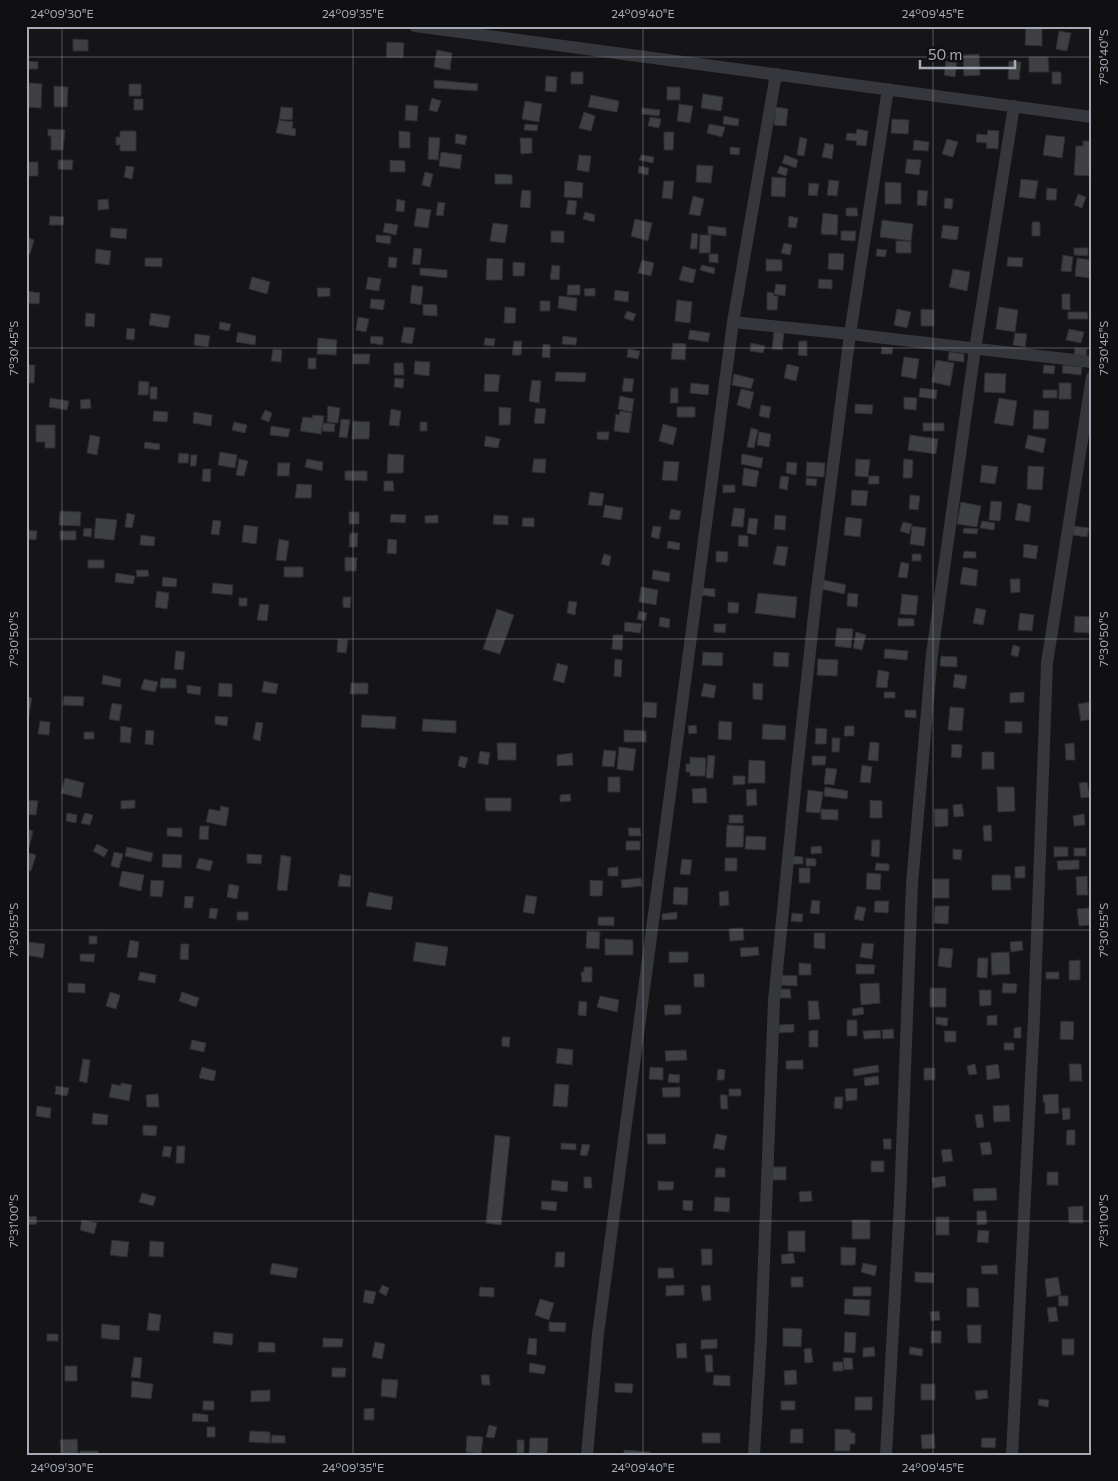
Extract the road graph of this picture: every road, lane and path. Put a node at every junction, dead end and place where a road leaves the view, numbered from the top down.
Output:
1 (414, 26) edge
2 (776, 74) junction
3 (888, 89) junction
4 (1014, 106) junction
5 (1092, 116) edge
6 (733, 322) junction
7 (850, 334) junction
8 (975, 349) junction
9 (1092, 362) edge
10 (1092, 377) edge
11 (587, 1455) edge
12 (754, 1455) edge
13 (886, 1455) edge
14 (1012, 1455) edge

1 - 2 street
2 - 3 street
2 - 6 street
3 - 4 street
3 - 7 street
4 - 5 street
4 - 8 street
6 - 7 street
6 - 11 street
7 - 8 street
7 - 12 street
8 - 9 street
8 - 13 street
10 - 14 street

